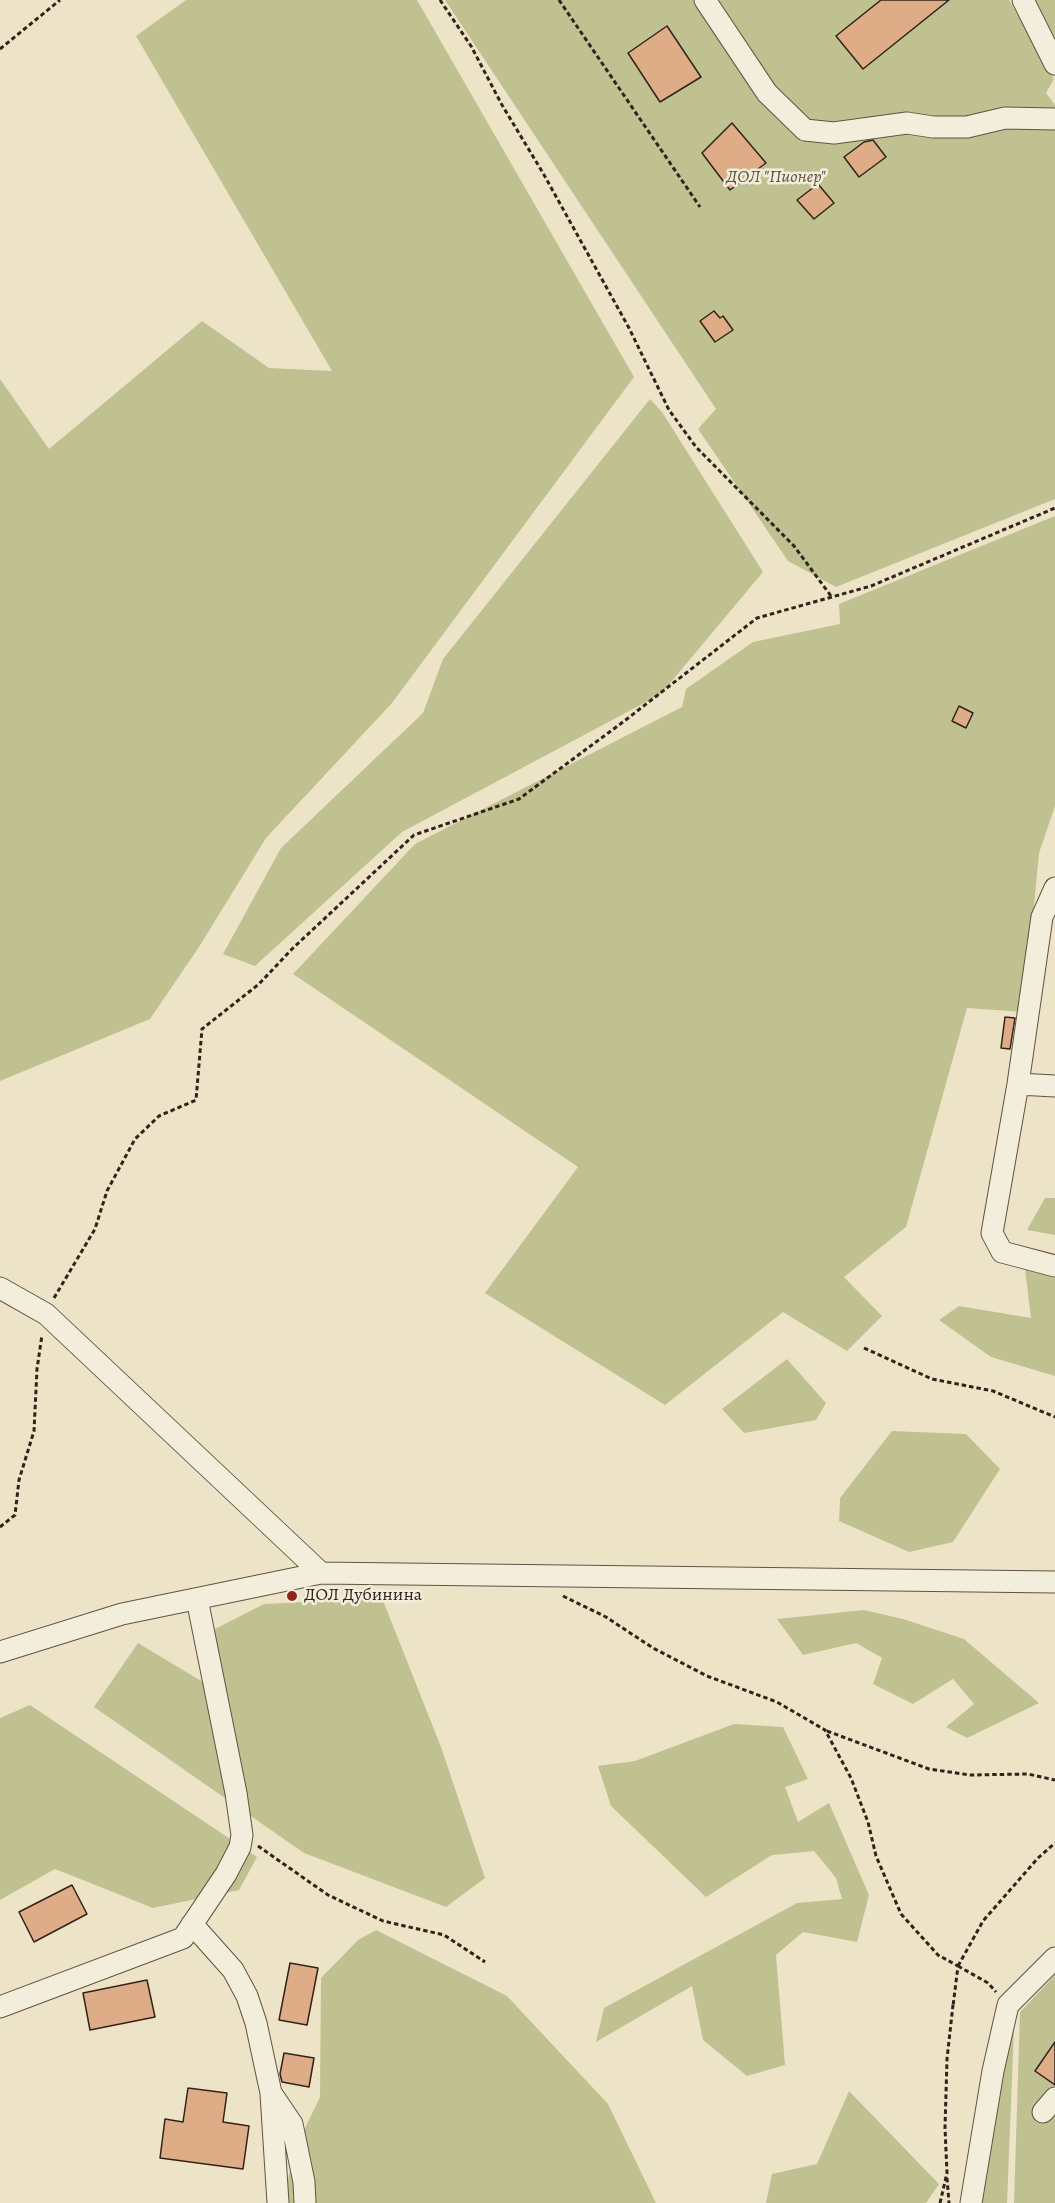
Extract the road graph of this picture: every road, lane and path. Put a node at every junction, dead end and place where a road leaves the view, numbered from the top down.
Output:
1 (60, 0) edge
2 (440, 0) edge
3 (560, 0) edge
4 (705, 0) edge
5 (1023, 0) edge
6 (0, 49) edge
7 (1055, 64) edge
8 (1055, 119) edge
9 (700, 207) dead end
10 (1055, 508) edge
11 (831, 596) junction
12 (1055, 888) edge
13 (1018, 1084) junction
14 (1055, 1086) edge
15 (1055, 1266) edge
16 (0, 1288) edge
17 (46, 1314) junction
18 (864, 1348) dead end
19 (1055, 1417) edge
20 (0, 1527) edge
21 (321, 1573) junction
22 (1055, 1582) edge
23 (563, 1595) dead end
24 (197, 1599) junction
25 (0, 1652) edge
26 (825, 1730) junction
27 (1055, 1780) edge
28 (242, 1835) junction
29 (1055, 1843) edge
30 (192, 1924) junction
31 (1055, 1958) edge
32 (485, 1962) dead end
33 (958, 1966) junction
34 (1008, 2005) junction
35 (953, 2006) dead end
36 (0, 2007) edge
37 (271, 2093) junction
38 (947, 2173) junction
39 (278, 2203) edge
40 (305, 2203) edge
41 (940, 2203) edge
42 (949, 2203) edge
43 (971, 2203) edge

1 - 6 path
2 - 11 path
3 - 9 path
4 - 8 street
5 - 7 street
10 - 11 path
11 - 17 path
12 - 13 street
13 - 14 street
13 - 15 street
16 - 17 street
17 - 20 path
17 - 21 street
18 - 19 path
21 - 22 street
21 - 24 street
23 - 26 path
24 - 25 street
24 - 28 street
26 - 27 path
26 - 33 path
28 - 30 street
28 - 32 path
29 - 33 path
30 - 36 street
30 - 37 street
31 - 34 street
33 - 34 path
33 - 35 path
33 - 38 path
34 - 43 street
37 - 39 street
37 - 40 street
38 - 41 path
38 - 42 path

